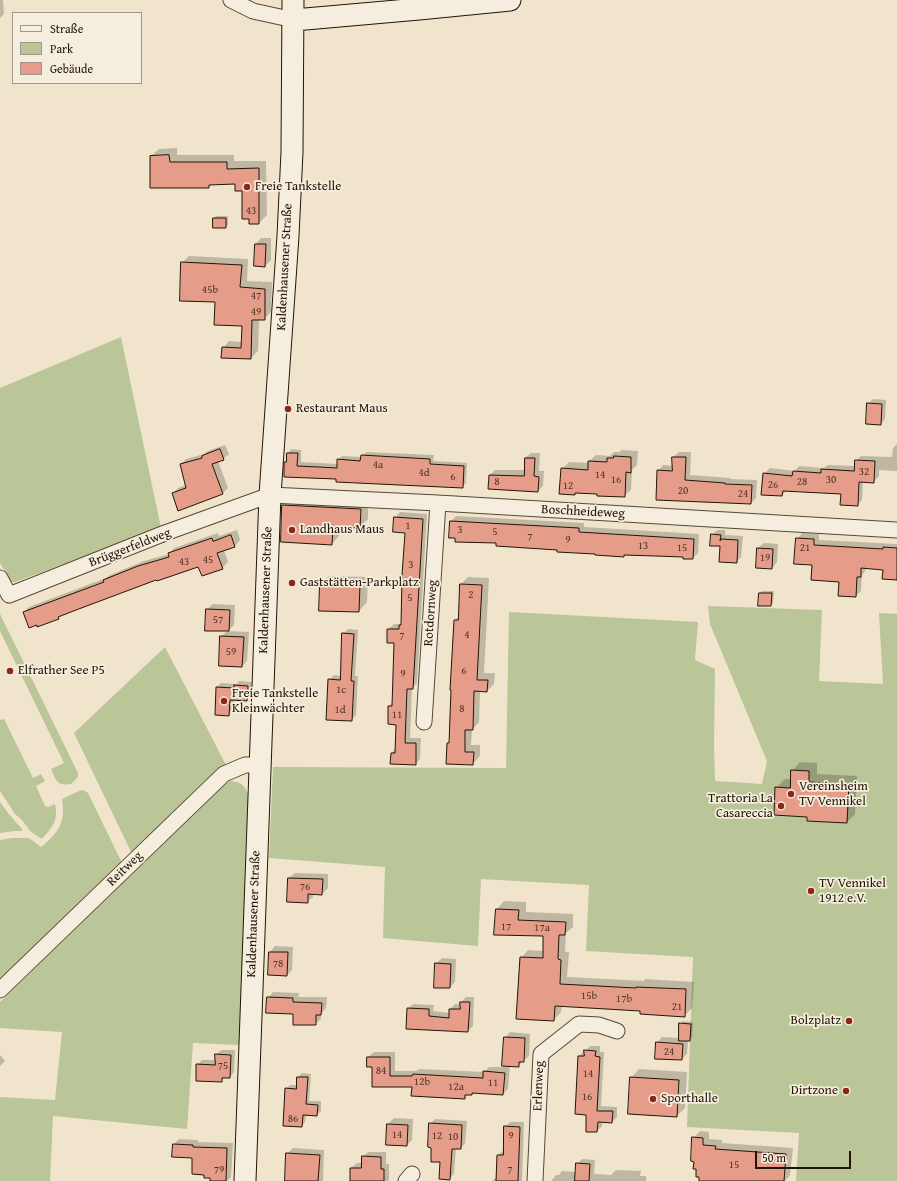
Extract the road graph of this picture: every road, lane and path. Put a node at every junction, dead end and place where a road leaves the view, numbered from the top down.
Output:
1 (232, 0) edge
2 (510, 0) edge
3 (294, 10) edge
4 (270, 495) junction
5 (438, 503) junction
6 (897, 530) edge
7 (0, 578) edge
8 (424, 722) dead end
9 (259, 765) junction
10 (0, 990) edge
11 (617, 1031) dead end
12 (245, 1181) edge
13 (536, 1181) edge

1 - 3 street
2 - 3 main road
3 - 4 main road, Kaldenhausener Straße
4 - 5 street, Boschheideweg
4 - 7 street, Brüggerfeldweg
4 - 9 main road, Kaldenhausener Straße
5 - 6 street, Boschheideweg
5 - 8 street, Rotdornweg
9 - 10 street, Reitweg
9 - 12 main road, Kaldenhausener Straße
11 - 13 street, Erlenweg

